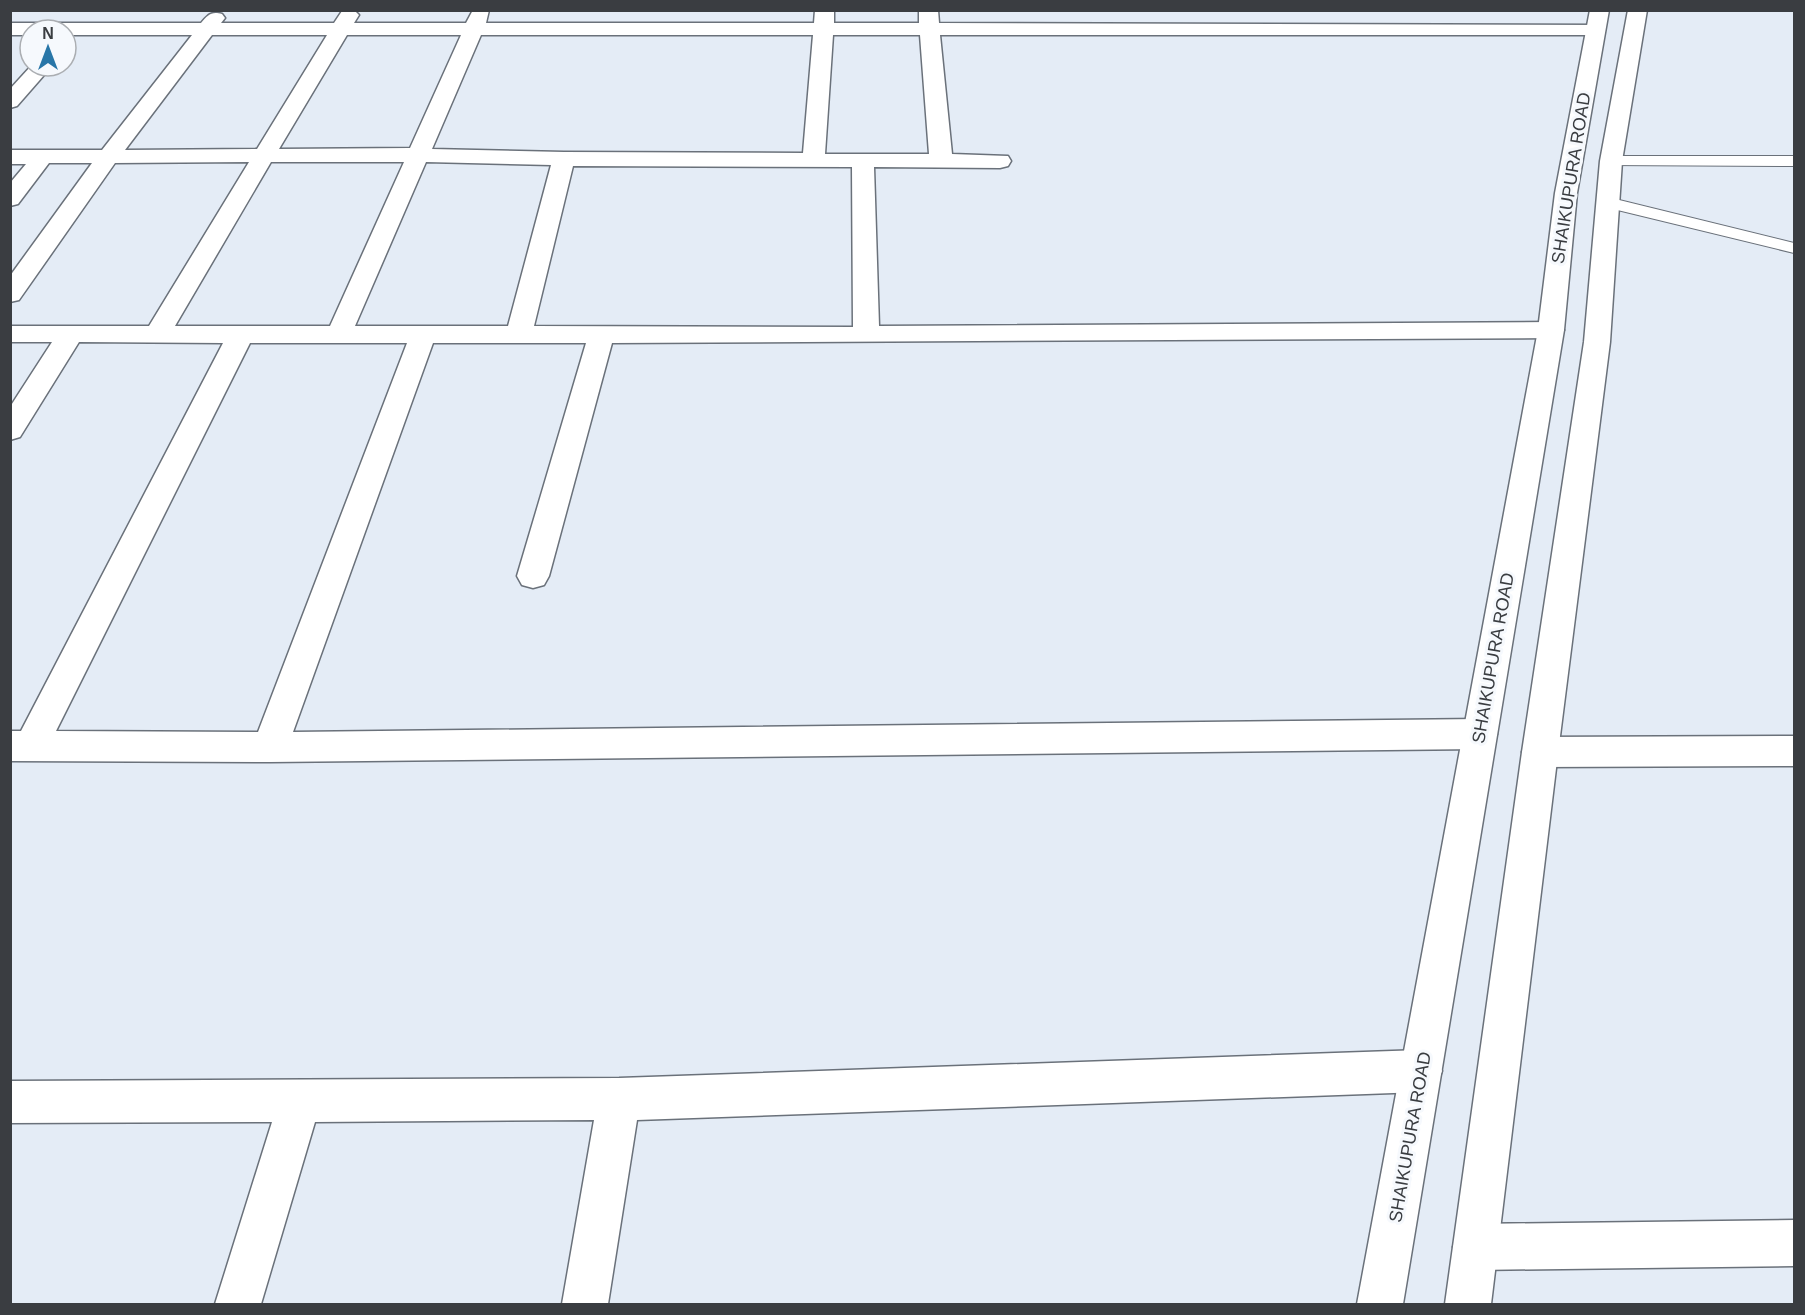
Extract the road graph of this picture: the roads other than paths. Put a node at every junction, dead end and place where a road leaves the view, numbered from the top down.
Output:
1 (92, 10) edge
2 (221, 10) edge
3 (352, 10) edge
4 (599, 10) edge
5 (713, 10) edge
6 (1638, 10) edge
7 (477, 20) edge
8 (824, 20) edge
9 (929, 20) edge
10 (1598, 20) edge
11 (78, 25) edge
12 (206, 30) junction
13 (340, 30) junction
14 (593, 30) junction
15 (709, 30) junction
16 (78, 34) edge
17 (31, 78) edge
18 (10, 102) edge
19 (265, 155) junction
20 (419, 155) junction
21 (43, 156) junction
22 (109, 156) junction
23 (10, 157) edge
24 (564, 159) junction
25 (814, 159) junction
26 (863, 159) junction
27 (941, 160) junction
28 (1000, 161) dead end
29 (1611, 161) junction
30 (1794, 161) edge
31 (10, 199) edge
32 (1607, 202) junction
33 (1794, 248) edge
34 (10, 294) edge
35 (1551, 330) junction
36 (10, 334) edge
37 (71, 334) junction
38 (157, 334) junction
39 (241, 334) junction
40 (339, 334) junction
41 (423, 334) junction
42 (519, 334) junction
43 (601, 335) junction
44 (866, 335) junction
45 (10, 430) edge
46 (532, 576) dead end
47 (1480, 734) junction
48 (21, 746) edge
49 (270, 747) junction
50 (1794, 751) edge
51 (1540, 752) junction
52 (1421, 1071) junction
53 (619, 1099) junction
54 (300, 1101) junction
55 (10, 1102) edge
56 (1794, 1243) edge
57 (1476, 1247) junction
58 (238, 1305) edge
59 (585, 1305) edge
60 (1380, 1305) edge
61 (1468, 1305) edge

1 - 11 main road
2 - 12 main road
3 - 13 main road
4 - 14 main road
5 - 15 main road
6 - 29 main road, SHAIKUPURA ROAD
7 - 13 main road
7 - 14 main road
7 - 20 main road
8 - 9 main road
8 - 15 main road
8 - 25 main road
9 - 10 main road
9 - 27 main road
10 - 35 main road, SHAIKUPURA ROAD
12 - 13 main road
12 - 16 main road
12 - 22 main road
13 - 19 main road
14 - 15 main road
17 - 18 main road
19 - 20 main road
19 - 22 main road
19 - 38 main road
20 - 24 main road
20 - 40 main road
21 - 22 main road
21 - 23 main road
21 - 31 main road
22 - 34 main road
24 - 25 main road
24 - 42 main road
25 - 26 main road
26 - 27 main road
26 - 44 main road
27 - 28 main road
29 - 30 lane
29 - 32 main road, SHAIKUPURA ROAD
32 - 33 lane
32 - 51 main road, SHAIKUPURA ROAD
35 - 44 main road
35 - 47 main road, SHAIKUPURA ROAD
36 - 37 main road
37 - 38 main road
37 - 45 main road
38 - 39 main road
39 - 40 main road
39 - 48 main road
40 - 41 main road
41 - 42 main road
41 - 49 main road
42 - 43 main road
43 - 44 main road
43 - 46 main road
47 - 49 main road
47 - 52 main road, SHAIKUPURA ROAD
48 - 49 main road
50 - 51 main road
51 - 57 main road, SHAIKUPURA ROAD
52 - 53 main road
52 - 60 main road, SHAIKUPURA ROAD
53 - 54 main road
53 - 59 main road
54 - 55 main road
54 - 58 main road
56 - 57 main road
57 - 61 main road, SHAIKUPURA ROAD

